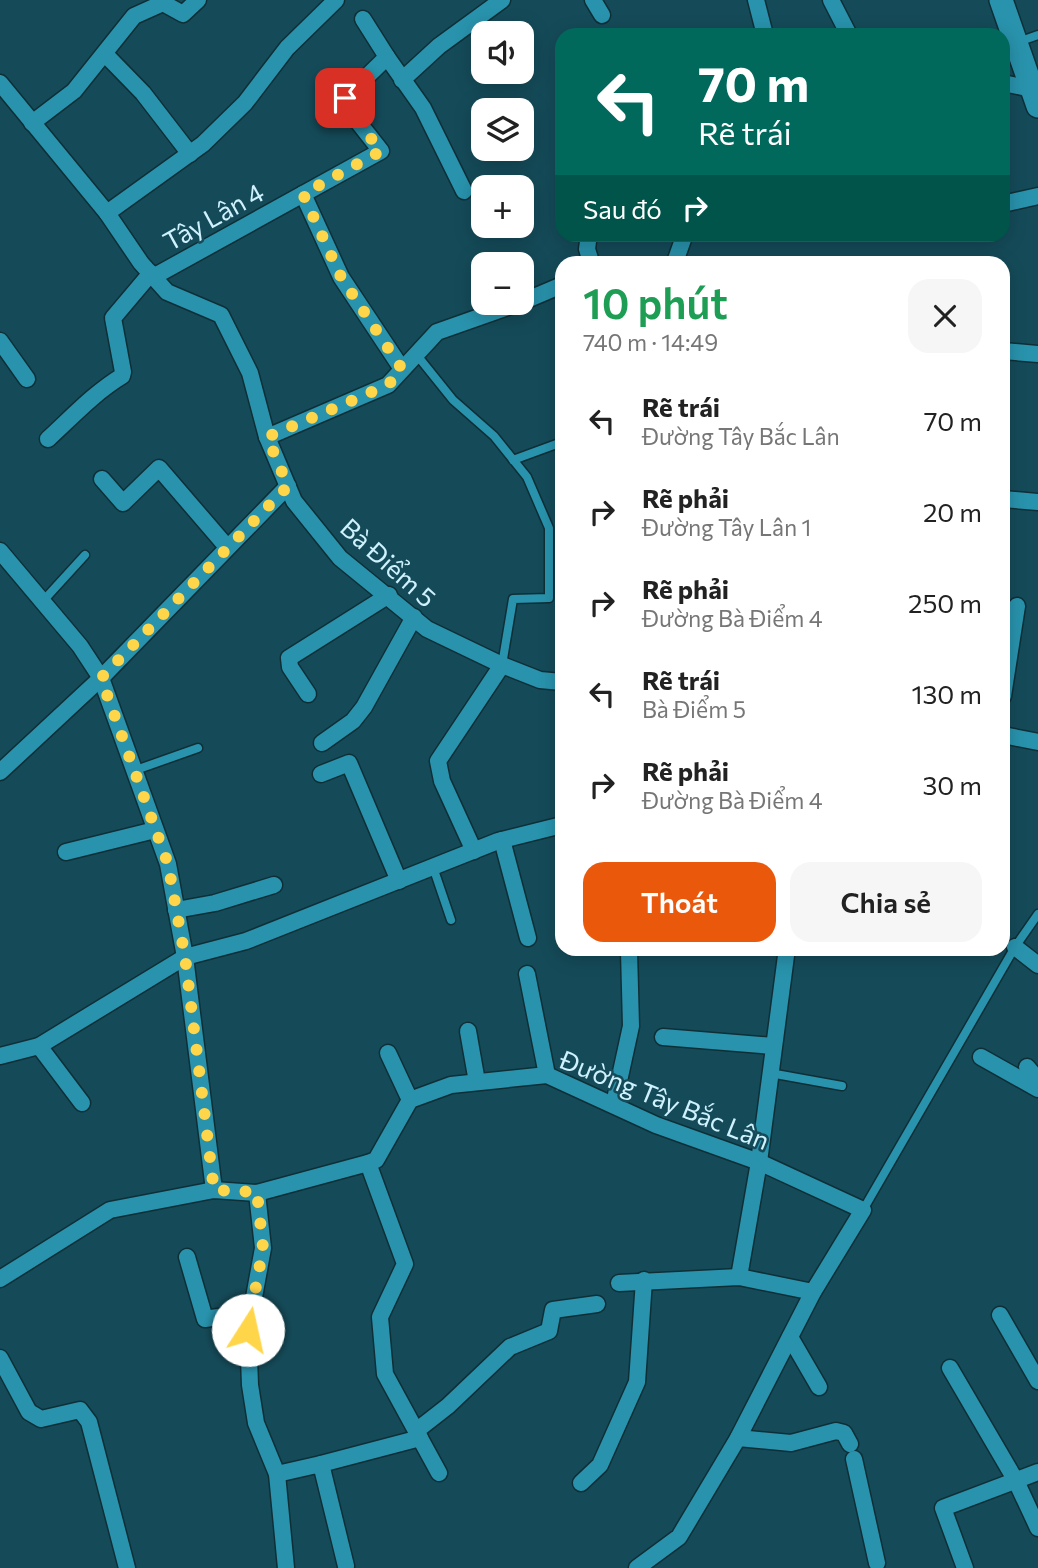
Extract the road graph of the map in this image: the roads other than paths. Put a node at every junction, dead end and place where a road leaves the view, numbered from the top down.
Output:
1 (198, 0) edge
2 (336, 0) edge
3 (502, 0) edge
4 (593, 0) edge
5 (756, 0) edge
6 (831, 0) edge
7 (1001, 0) edge
8 (602, 15) dead end
9 (363, 19) dead end
10 (763, 28) edge
11 (845, 28) edge
12 (1038, 35) edge
13 (1015, 43) junction
14 (105, 54) junction
15 (387, 57) junction
16 (402, 80) junction
17 (0, 83) edge
18 (1010, 84) edge
19 (1034, 86) edge
20 (32, 122) junction
21 (190, 153) junction
22 (464, 191) dead end
23 (303, 194) junction
24 (1038, 196) edge
25 (1010, 202) edge
26 (107, 213) junction
27 (152, 275) junction
28 (555, 288) edge
29 (534, 296) edge
30 (484, 315) edge
31 (0, 341) edge
32 (1010, 352) edge
33 (416, 354) junction
34 (1038, 354) edge
35 (402, 369) junction
36 (27, 379) dead end
37 (267, 437) junction
38 (48, 439) dead end
39 (555, 445) edge
40 (513, 460) junction
41 (102, 479) dead end
42 (288, 486) junction
43 (1010, 500) edge
44 (1038, 502) edge
45 (227, 547) junction
46 (0, 553) edge
47 (85, 555) dead end
48 (389, 595) junction
49 (43, 601) junction
50 (1017, 606) dead end
51 (414, 617) junction
52 (1010, 651) edge
53 (502, 665) junction
54 (101, 678) junction
55 (555, 681) edge
56 (308, 694) dead end
57 (1010, 737) edge
58 (1038, 742) edge
59 (322, 743) dead end
60 (198, 748) dead end
61 (133, 771) junction
62 (0, 772) edge
63 (321, 774) dead end
64 (555, 827) edge
65 (155, 830) junction
66 (502, 840) junction
67 (474, 850) junction
68 (66, 852) dead end
69 (433, 867) junction
70 (399, 881) junction
71 (274, 885) dead end
72 (176, 910) junction
73 (1038, 914) edge
74 (451, 920) dead end
75 (528, 938) dead end
76 (1015, 947) junction
77 (629, 956) edge
78 (786, 956) edge
79 (1010, 956) edge
80 (1010, 956) edge
81 (185, 957) junction
82 (1038, 965) edge
83 (527, 974) dead end
84 (468, 1031) dead end
85 (663, 1037) dead end
86 (39, 1046) junction
87 (773, 1046) junction
88 (388, 1053) dead end
89 (0, 1056) edge
90 (981, 1057) dead end
91 (770, 1073) junction
92 (547, 1074) junction
93 (477, 1082) junction
94 (842, 1086) dead end
95 (1038, 1089) edge
96 (410, 1100) junction
97 (82, 1103) dead end
98 (614, 1104) junction
99 (759, 1162) junction
100 (368, 1163) junction
101 (214, 1190) junction
102 (257, 1192) junction
103 (863, 1210) junction
104 (187, 1257) dead end
105 (739, 1277) junction
106 (0, 1279) edge
107 (643, 1280) junction
108 (619, 1283) dead end
109 (813, 1292) junction
110 (597, 1304) dead end
111 (251, 1312) junction
112 (1000, 1315) dead end
113 (790, 1337) junction
114 (0, 1358) edge
115 (950, 1368) dead end
116 (1038, 1381) edge
117 (819, 1387) dead end
118 (418, 1434) junction
119 (738, 1437) junction
120 (321, 1464) junction
121 (1038, 1472) edge
122 (439, 1473) dead end
123 (277, 1474) junction
124 (1017, 1481) junction
125 (581, 1483) dead end
126 (1038, 1528) edge
127 (877, 1563) dead end
128 (346, 1566) edge
129 (128, 1568) edge
130 (286, 1568) edge
131 (637, 1568) edge
132 (965, 1568) edge

1 - 14 street
2 - 21 street
3 - 16 street
4 - 8 street
5 - 10 street
6 - 11 street
7 - 13 main road
9 - 15 street
12 - 13 lane
13 - 19 main road
14 - 20 street
14 - 21 street
15 - 16 street
15 - 23 street, Tây Lân 4
16 - 22 street
17 - 20 street, Bà Điểm 5
18 - 19 street
20 - 26 street, Bà Điểm 5
21 - 26 street
23 - 27 street, Tây Lân 4
23 - 35 street
24 - 25 street
26 - 27 street, Bà Điểm 5
27 - 37 street, Bà Điểm 5
27 - 38 street
28 - 29 street
30 - 33 street
31 - 36 street
32 - 34 street
33 - 35 street
33 - 40 lane
35 - 37 street
37 - 42 street, Bà Điểm 5
39 - 40 lane
40 - 53 lane
41 - 45 street
42 - 45 street
42 - 48 street, Bà Điểm 5
43 - 44 street
45 - 54 street
46 - 49 street
47 - 49 lane
48 - 51 street, Bà Điểm 5
48 - 56 street
49 - 54 street
50 - 52 street
51 - 53 street, Bà Điểm 5
51 - 59 street
53 - 55 street, Bà Điểm 5
53 - 67 street
54 - 61 street
54 - 62 street
57 - 58 street
60 - 61 lane
61 - 65 street
63 - 70 street
64 - 66 street
65 - 68 street
65 - 72 street
66 - 67 street
66 - 75 street
67 - 69 street
69 - 70 street
69 - 74 lane
70 - 81 street
71 - 72 street
72 - 81 street
73 - 76 lane
76 - 80 lane
76 - 82 street
77 - 98 street
78 - 87 street
79 - 103 lane
81 - 86 street
81 - 101 street
83 - 92 street
84 - 93 street
85 - 87 street
86 - 89 street
86 - 97 street
87 - 91 street
88 - 96 street
90 - 95 street
91 - 94 lane
91 - 99 street
92 - 93 street, Đường Tây Bắc Lân
92 - 98 street, Đường Tây Bắc Lân
93 - 96 street, Đường Tây Bắc Lân
96 - 100 street
98 - 99 street, Đường Tây Bắc Lân
99 - 103 street, Đường Tây Bắc Lân
99 - 105 street
100 - 102 street
100 - 118 street
101 - 102 street
101 - 106 street
102 - 111 street
103 - 109 street
104 - 111 street
105 - 107 street
105 - 109 street
107 - 108 street
107 - 125 street
109 - 113 street
110 - 118 street
111 - 123 street
112 - 116 street
113 - 117 street
113 - 119 street
114 - 129 street
115 - 124 street
118 - 120 street
118 - 122 street
119 - 127 street
119 - 131 street
120 - 123 street
120 - 128 street
121 - 124 street
123 - 130 street
124 - 126 street
124 - 132 street

